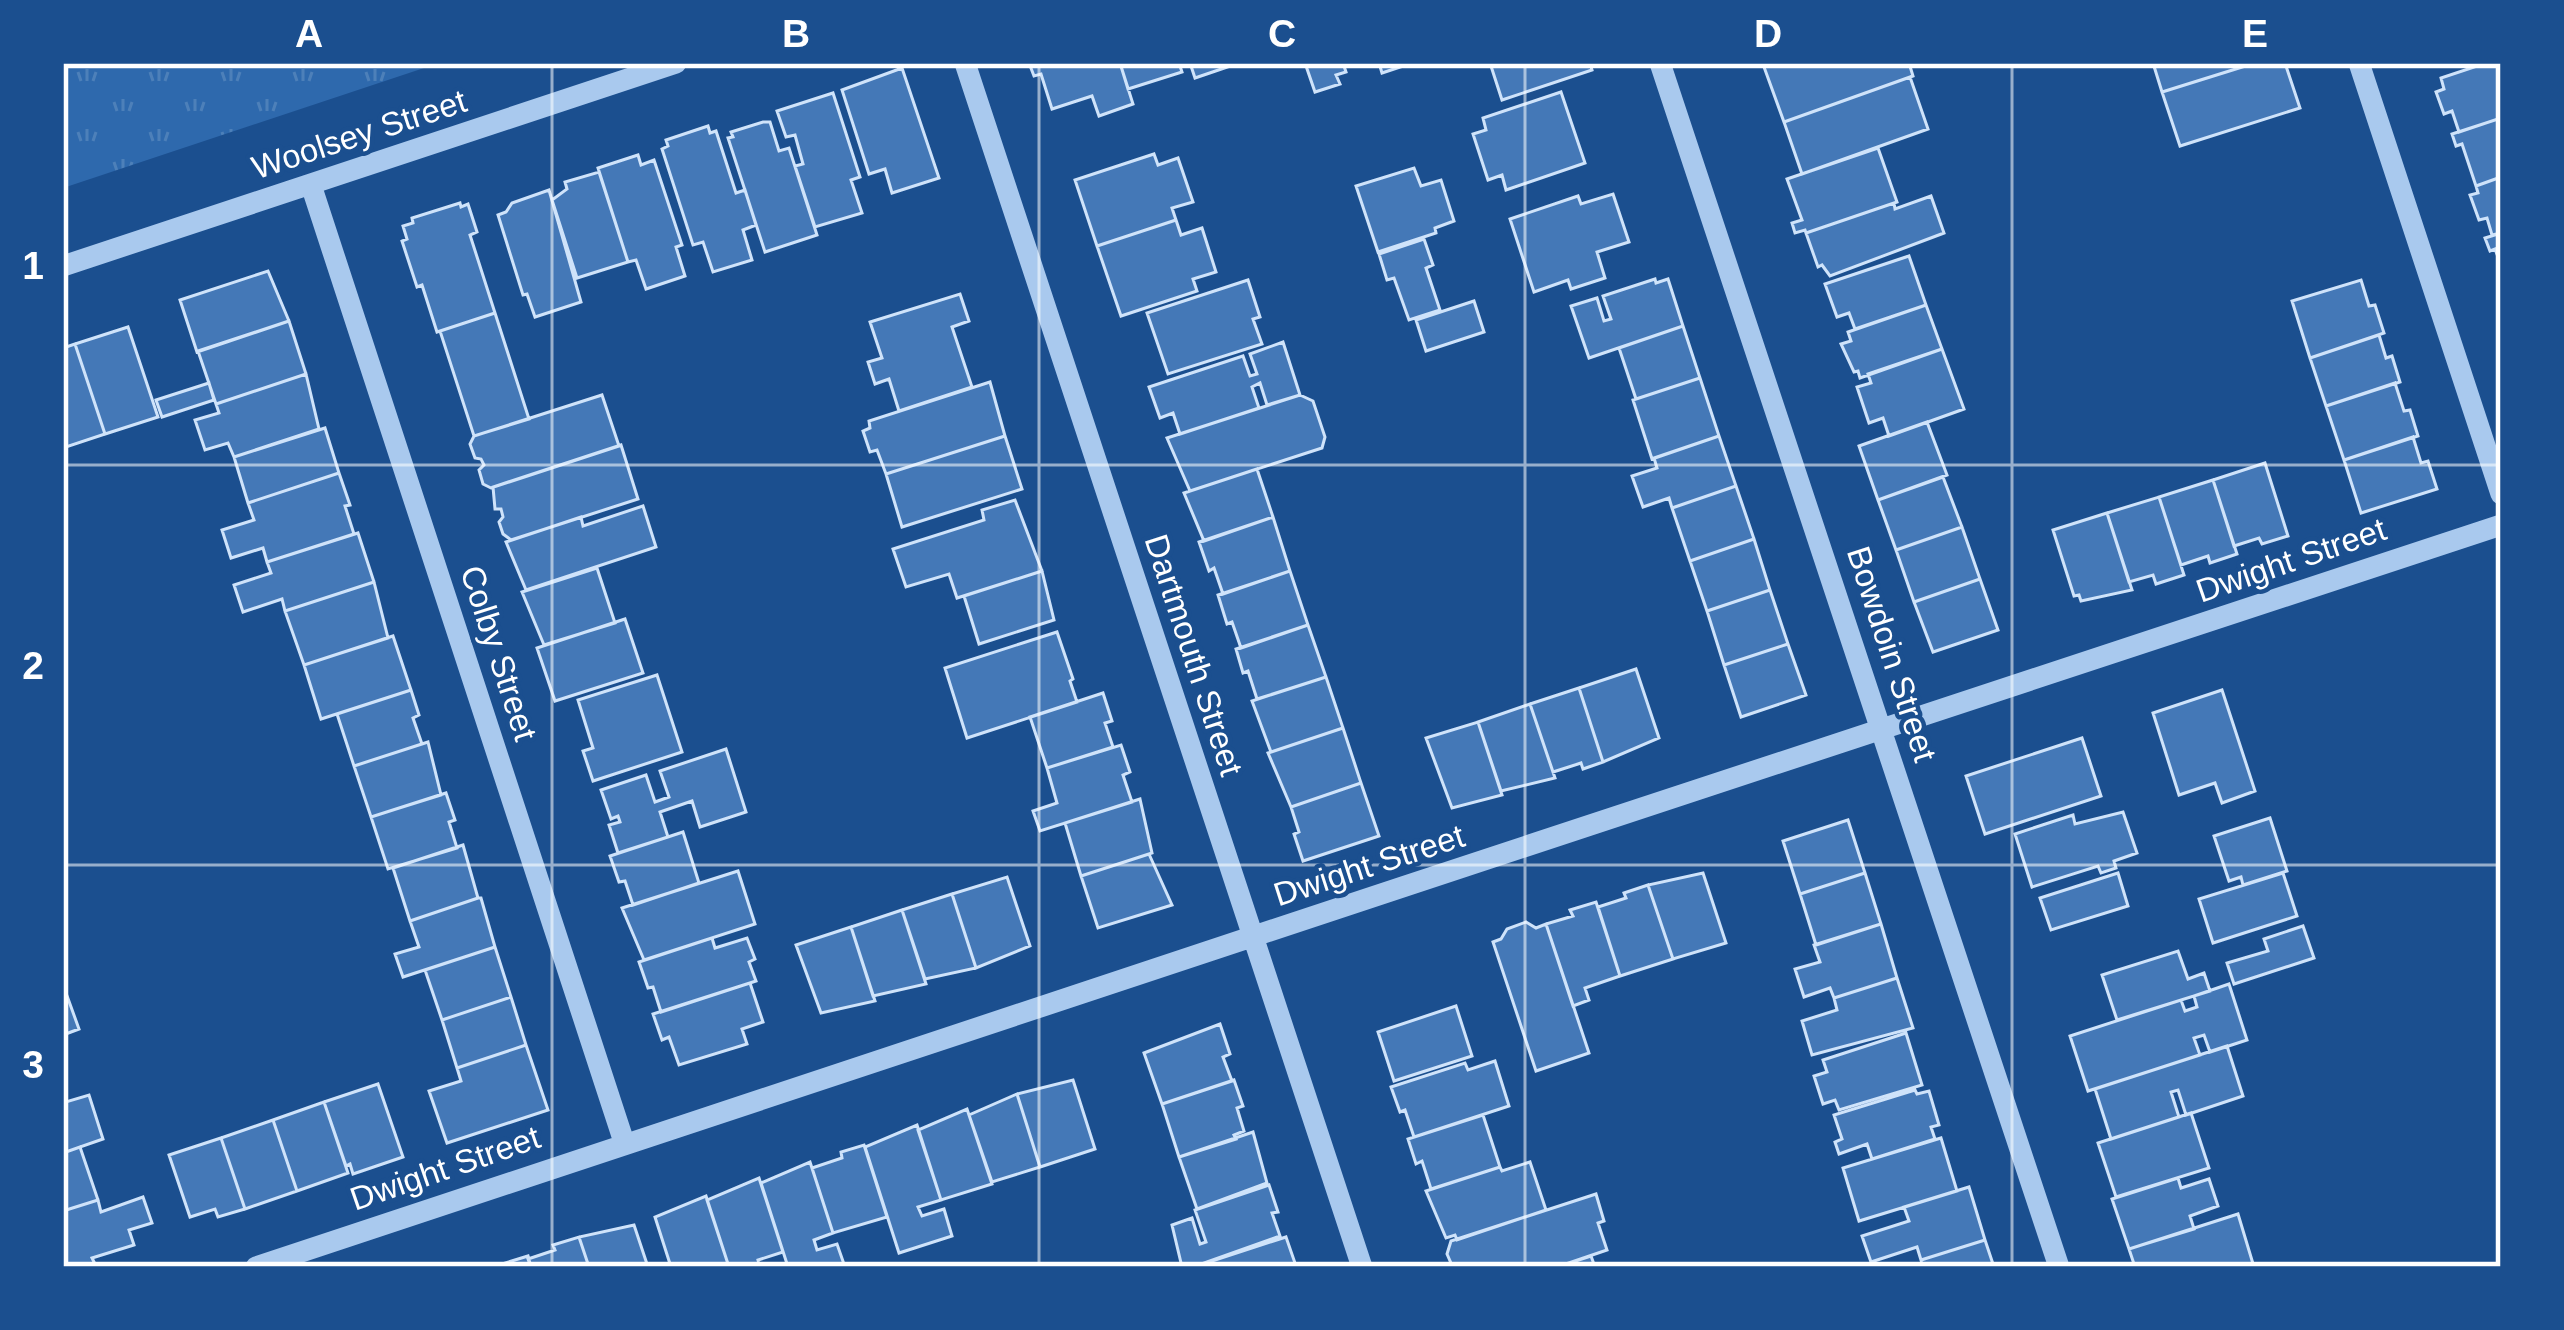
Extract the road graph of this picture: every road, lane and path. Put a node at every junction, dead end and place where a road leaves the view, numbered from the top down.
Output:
1 (676, 63) edge
2 (965, 63) edge
3 (1660, 63) edge
4 (2359, 63) edge
5 (311, 185) junction
6 (63, 266) edge
7 (2501, 494) edge
8 (2501, 525) edge
9 (1883, 733) junction
10 (1252, 937) junction
11 (624, 1142) junction
12 (256, 1267) edge
13 (1362, 1267) edge
14 (2059, 1267) edge

1 - 5 street, Woolsey Street
2 - 10 street, Dartmouth Street
3 - 9 street, Bowdoin Street
4 - 7 street
5 - 6 street, Woolsey Street
5 - 11 street, Colby Street
8 - 9 street, Dwight Street
9 - 10 street, Dwight Street
9 - 14 street, Bowdoin Street
10 - 11 street, Dwight Street
10 - 13 street, Dartmouth Street
11 - 12 street, Dwight Street

